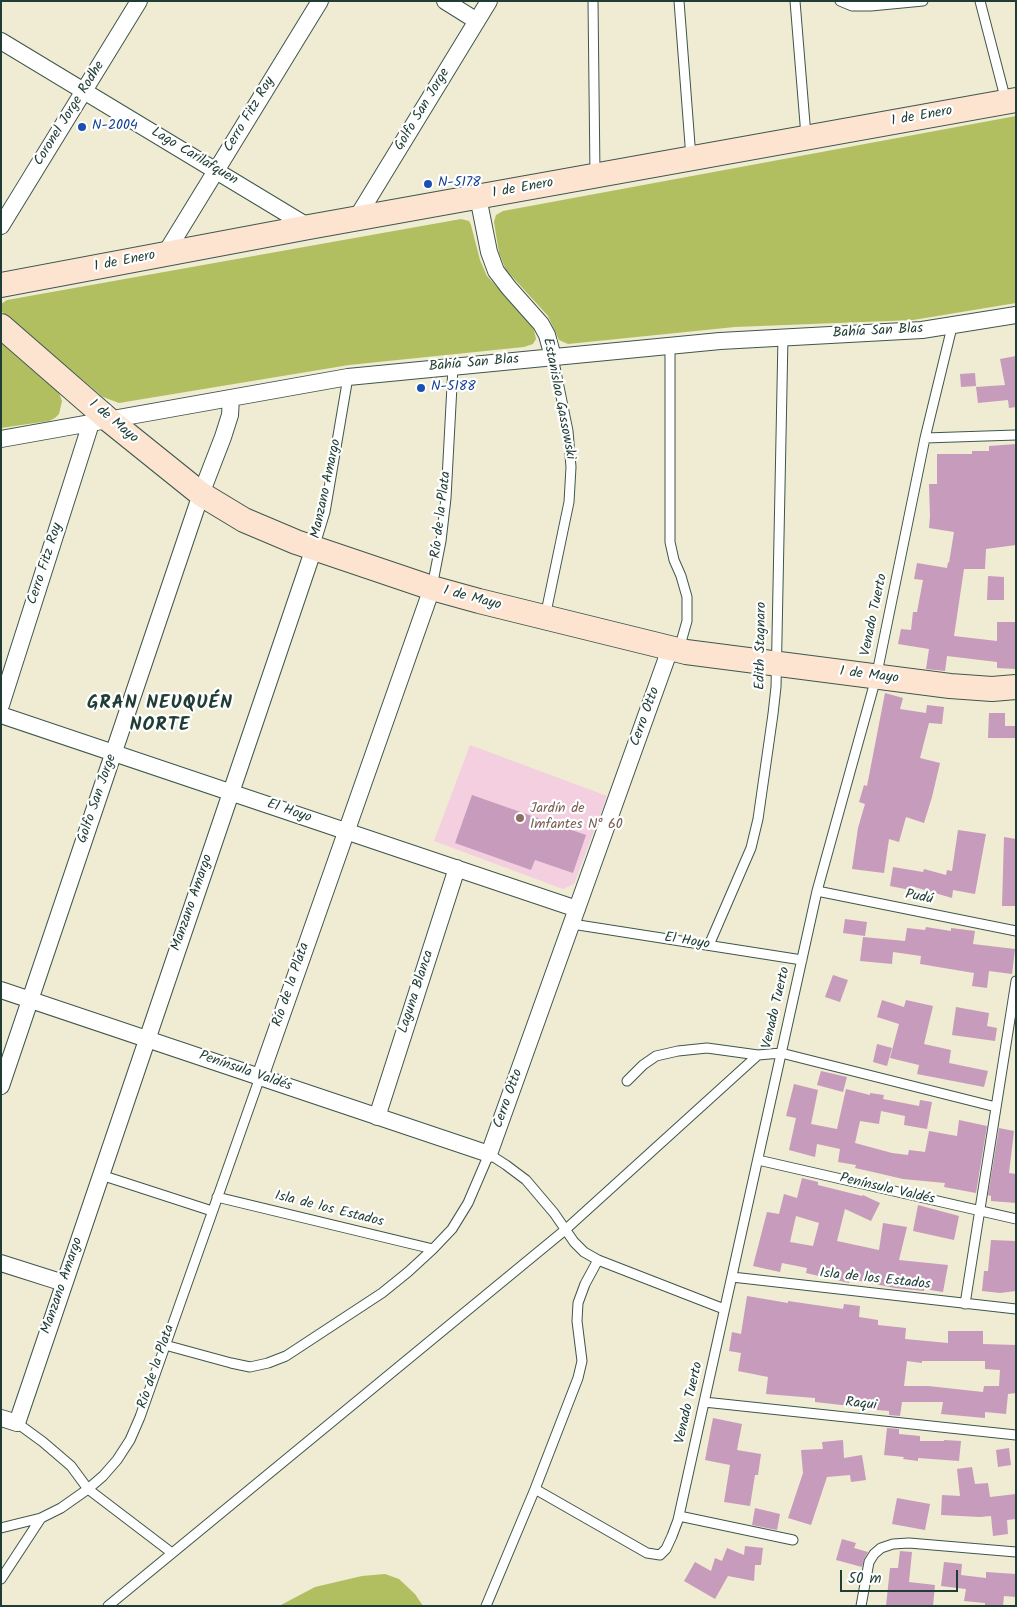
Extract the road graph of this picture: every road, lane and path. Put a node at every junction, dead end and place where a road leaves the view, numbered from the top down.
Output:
1 (139, 1) edge
2 (320, 1) edge
3 (445, 1) edge
4 (489, 1) edge
5 (593, 1) edge
6 (679, 1) edge
7 (795, 1) edge
8 (840, 1) edge
9 (923, 1) edge
10 (980, 1) edge
11 (477, 21) junction
12 (1, 41) edge
13 (84, 91) junction
14 (1011, 100) edge
15 (806, 137) junction
16 (692, 158) junction
17 (216, 171) junction
18 (595, 176) junction
19 (478, 197) junction
20 (356, 219) junction
21 (1, 226) edge
22 (309, 227) junction
23 (165, 254) junction
24 (1, 285) edge
25 (1016, 315) edge
26 (1, 326) edge
27 (952, 326) junction
28 (783, 337) junction
29 (670, 346) junction
30 (552, 357) junction
31 (453, 366) junction
32 (348, 377) junction
33 (231, 398) junction
34 (100, 422) junction
35 (1016, 435) edge
36 (925, 438) junction
37 (1, 440) edge
38 (201, 494) junction
39 (314, 548) junction
40 (432, 588) junction
41 (545, 618) junction
42 (674, 650) junction
43 (776, 663) junction
44 (876, 678) junction
45 (1016, 688) edge
46 (1, 704) edge
47 (1, 715) edge
48 (114, 753) junction
49 (231, 792) junction
50 (346, 831) junction
51 (457, 868) junction
52 (817, 891) junction
53 (574, 916) junction
54 (1016, 931) edge
55 (709, 945) junction
56 (802, 960) junction
57 (1016, 980) edge
58 (1, 990) edge
59 (30, 1000) junction
60 (147, 1039) junction
61 (781, 1053) junction
62 (758, 1055) junction
63 (260, 1077) junction
64 (627, 1081) dead end
65 (1, 1086) edge
66 (996, 1107) junction
67 (377, 1116) junction
68 (489, 1154) junction
69 (758, 1160) junction
70 (101, 1175) junction
71 (217, 1197) junction
72 (212, 1211) junction
73 (980, 1211) junction
74 (1016, 1219) edge
75 (565, 1230) junction
76 (434, 1249) junction
77 (598, 1260) junction
78 (1, 1263) edge
79 (732, 1278) junction
80 (64, 1283) junction
81 (965, 1304) junction
82 (724, 1309) junction
83 (1016, 1309) edge
84 (165, 1345) junction
85 (704, 1402) junction
86 (9, 1420) edge
87 (1016, 1435) edge
88 (88, 1489) junction
89 (535, 1489) junction
90 (679, 1516) junction
91 (41, 1518) junction
92 (1, 1528) edge
93 (792, 1540) dead end
94 (1016, 1552) edge
95 (172, 1554) junction
96 (1, 1579) edge
97 (108, 1606) edge
98 (486, 1606) edge
99 (861, 1606) edge

1 - 13 street, Coronel Jorge Rodhe
2 - 17 street, Cerro Fitz Roy
3 - 11 street
4 - 11 street, Golfo San Jorge
5 - 18 lane
6 - 16 lane
7 - 15 lane
8 - 9 lane
10 - 14 lane
11 - 20 street, Golfo San Jorge
12 - 13 street, Lago Carilafquen
13 - 17 street, Lago Carilafquen
13 - 21 street, Coronel Jorge Rodhe
14 - 15 street, 1 de Enero
15 - 16 street, 1 de Enero
16 - 18 street, 1 de Enero
17 - 22 street, Lago Carilafquen
17 - 23 street, Cerro Fitz Roy
18 - 19 street, 1 de Enero
19 - 20 street, 1 de Enero
19 - 30 street, Estanislao Gassowski
20 - 22 street, 1 de Enero
22 - 23 street, 1 de Enero
23 - 24 street, 1 de Enero
25 - 27 street, Bahía San Blas
26 - 34 street, 1 de Mayo
27 - 28 street, Bahía San Blas
27 - 36 lane, Venado Tuerto
28 - 29 street, Bahía San Blas
28 - 43 lane, Edith Stagnaro
29 - 30 street, Bahía San Blas
29 - 42 lane
30 - 31 street, Bahía San Blas
30 - 41 lane, Estanislao Gassowski
31 - 32 street, Bahía San Blas
31 - 40 lane, Río de la Plata
32 - 33 street, Bahía San Blas
32 - 39 lane, Manzano Amargo
33 - 34 street, Bahía San Blas
33 - 38 street, Golfo San Jorge
34 - 37 street, Bahía San Blas
34 - 38 street, 1 de Mayo
34 - 46 street, Cerro Fitz Roy
35 - 36 lane
36 - 44 lane, Venado Tuerto
38 - 39 street, 1 de Mayo
38 - 48 street, Golfo San Jorge
39 - 40 street, 1 de Mayo
39 - 49 street, Manzano Amargo
40 - 41 street, 1 de Mayo
40 - 50 street, Río de la Plata
41 - 42 street, 1 de Mayo
42 - 43 street, 1 de Mayo
42 - 53 street, Cerro Otto
43 - 44 street, 1 de Mayo
43 - 55 lane, Edith Stagnaro
44 - 45 street, 1 de Mayo
44 - 52 lane, Venado Tuerto
47 - 48 street, El Hoyo
48 - 49 street, El Hoyo
48 - 59 street, Golfo San Jorge
49 - 50 street, El Hoyo
49 - 60 street, Manzano Amargo
50 - 51 street, El Hoyo
50 - 63 street, Río de la Plata
51 - 53 street, El Hoyo
51 - 67 street, Laguna Blanca
52 - 54 lane, Pudú
52 - 56 lane, Venado Tuerto
53 - 55 lane, El Hoyo
53 - 68 street, Cerro Otto
55 - 56 lane, El Hoyo
56 - 61 lane, Venado Tuerto
57 - 66 lane
58 - 59 street, Península Valdés
59 - 60 street, Península Valdés
59 - 65 street, Golfo San Jorge
60 - 63 street, Península Valdés
60 - 70 street, Manzano Amargo
61 - 62 lane
61 - 66 lane
61 - 69 lane, Venado Tuerto
62 - 64 lane
62 - 75 lane
63 - 67 street, Península Valdés
63 - 71 lane, Río de la Plata
66 - 73 lane
67 - 68 street, Península Valdés
68 - 75 lane
68 - 76 lane, Cerro Otto
69 - 73 lane, Península Valdés
69 - 79 lane, Venado Tuerto
70 - 72 lane
70 - 80 street, Manzano Amargo
71 - 72 lane, Río de la Plata
71 - 76 lane, Isla de los Estados
72 - 84 lane, Río de la Plata
73 - 74 lane, Península Valdés
73 - 81 lane
75 - 77 lane
75 - 95 lane
76 - 84 lane, Cerro Otto
77 - 82 lane
77 - 89 lane
78 - 80 street
79 - 81 lane, Isla de los Estados
79 - 82 lane, Venado Tuerto
80 - 86 street, Manzano Amargo
81 - 83 lane, Isla de los Estados
82 - 85 lane, Venado Tuerto
84 - 88 lane, Río de la Plata
85 - 87 lane, Raqui
85 - 90 lane, Venado Tuerto
86 - 88 lane
88 - 91 lane, Río de la Plata
88 - 95 lane
89 - 90 lane, Venado Tuerto
89 - 98 lane
90 - 93 lane
91 - 92 lane, Río de la Plata
91 - 96 lane
94 - 99 lane
95 - 97 lane

